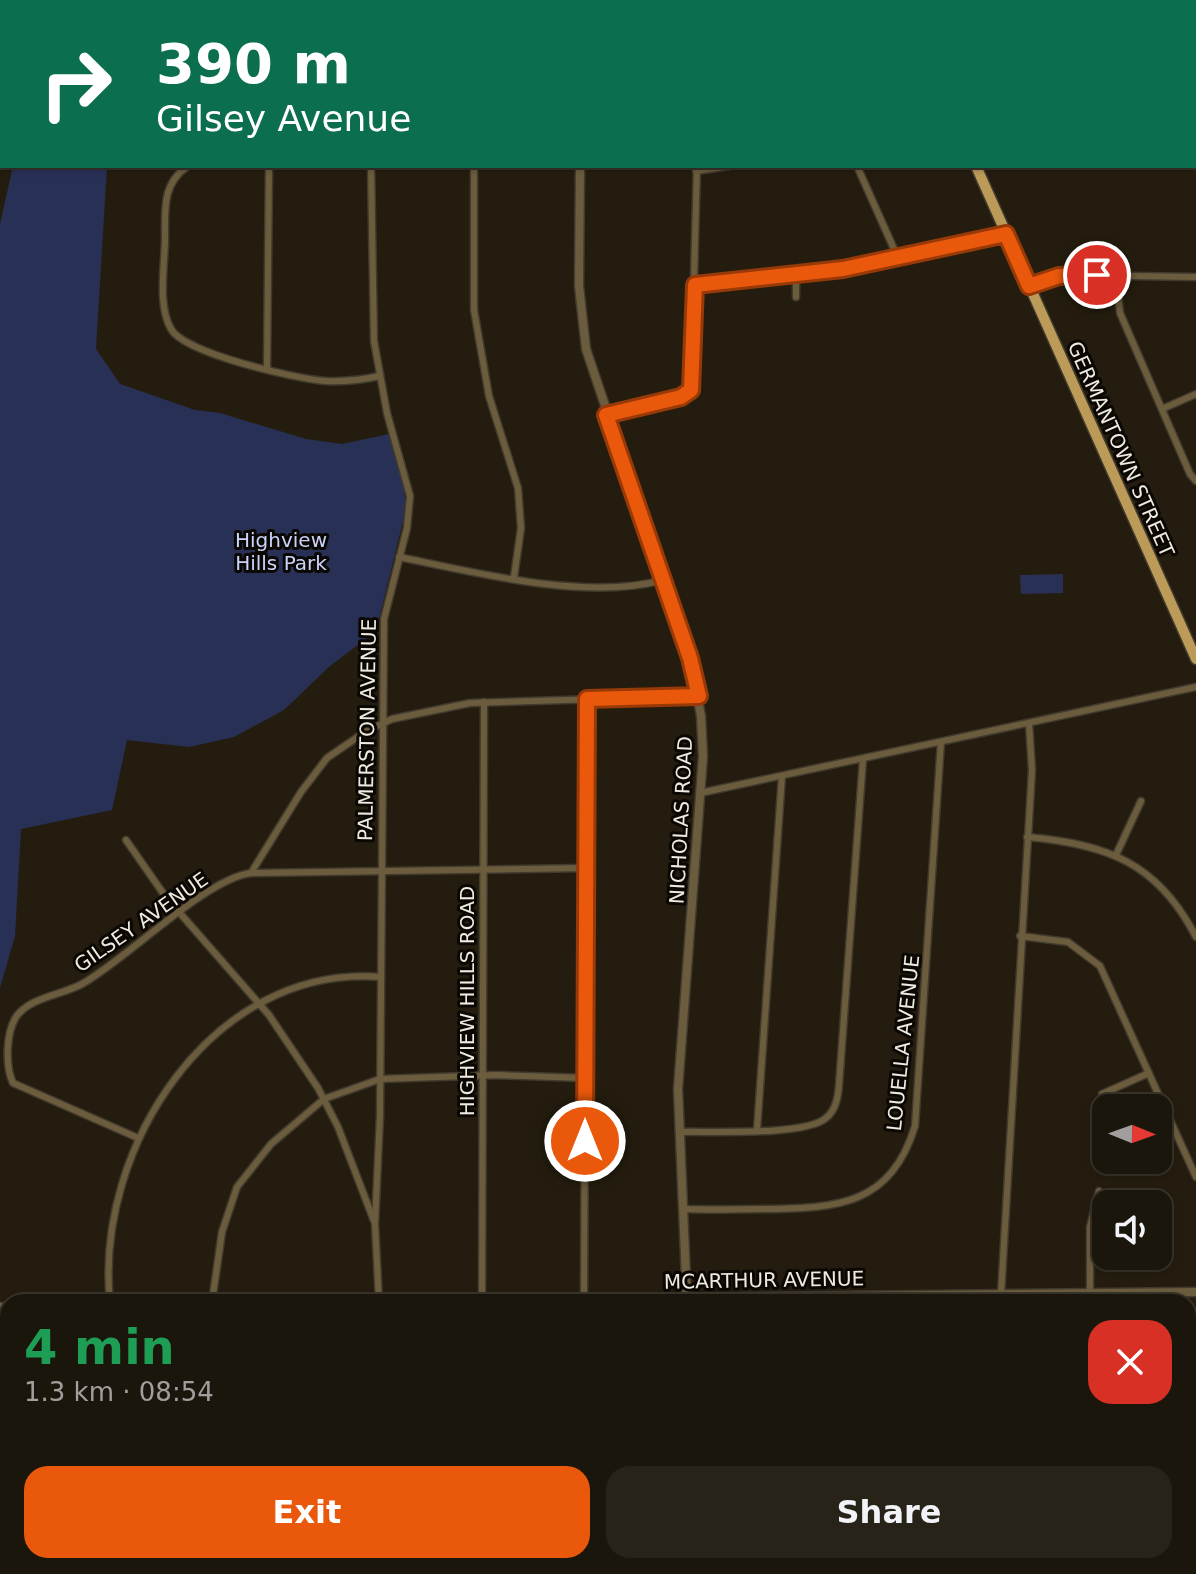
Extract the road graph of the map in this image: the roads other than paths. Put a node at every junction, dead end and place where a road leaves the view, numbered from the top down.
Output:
1 (186, 168) edge
2 (269, 168) edge
3 (371, 168) edge
4 (474, 168) edge
5 (580, 168) edge
6 (696, 168) edge
7 (858, 168) edge
8 (977, 168) edge
9 (1006, 234) junction
10 (898, 258) junction
11 (796, 276) junction
12 (1116, 276) junction
13 (1196, 277) edge
14 (695, 285) junction
15 (1029, 286) junction
16 (796, 297) dead end
17 (267, 369) junction
18 (380, 376) junction
19 (1196, 394) edge
20 (1162, 409) junction
21 (606, 415) junction
22 (1196, 481) edge
23 (399, 557) junction
24 (514, 577) junction
25 (663, 580) junction
26 (1196, 659) edge
27 (1196, 687) edge
28 (699, 696) junction
29 (587, 699) junction
30 (484, 702) junction
31 (383, 723) junction
32 (1029, 723) junction
33 (941, 742) junction
34 (863, 759) junction
35 (782, 776) junction
36 (700, 793) junction
37 (1141, 801) dead end
38 (1027, 837) junction
39 (126, 840) dead end
40 (1116, 855) junction
41 (586, 868) junction
42 (484, 869) junction
43 (381, 871) junction
44 (251, 873) junction
45 (180, 912) junction
46 (1020, 936) junction
47 (1196, 937) edge
48 (381, 977) junction
49 (260, 1003) junction
50 (1149, 1073) junction
51 (483, 1076) junction
52 (585, 1078) junction
53 (380, 1079) junction
54 (1102, 1094) dead end
55 (324, 1099) junction
56 (757, 1130) junction
57 (679, 1132) junction
58 (138, 1138) junction
59 (1196, 1177) edge
60 (685, 1209) junction
61 (1092, 1219) edge
62 (375, 1224) junction
63 (1196, 1292) edge
64 (1090, 1293) junction
65 (110, 1294) edge
66 (213, 1294) edge
67 (379, 1294) edge
68 (482, 1294) edge
69 (584, 1294) edge
70 (687, 1294) edge
71 (1001, 1294) joint
72 (1096, 1294) edge
73 (1170, 1294) edge

1 - 17 street
2 - 17 street
3 - 18 street, PALMERSTON AVENUE
4 - 24 street
5 - 21 street, NICHOLAS ROAD
6 - 14 street
7 - 10 street
8 - 9 main road, GERMANTOWN STREET
9 - 10 street
9 - 15 main road, GERMANTOWN STREET
10 - 11 street
11 - 14 street
11 - 16 street
12 - 13 street
12 - 15 street
12 - 20 street
14 - 21 street
15 - 26 main road, GERMANTOWN STREET
17 - 18 street
18 - 23 street, PALMERSTON AVENUE
19 - 20 street
20 - 22 street
21 - 25 street, NICHOLAS ROAD
23 - 24 street
23 - 31 street, PALMERSTON AVENUE
24 - 25 street
25 - 28 street, NICHOLAS ROAD
27 - 32 street
28 - 29 street
28 - 36 street, NICHOLAS ROAD
29 - 30 street
29 - 41 street
30 - 31 street
30 - 42 street, HIGHVIEW HILLS ROAD
31 - 43 street, PALMERSTON AVENUE
31 - 44 street
32 - 33 street
32 - 38 street
33 - 34 street
33 - 60 street, LOUELLA AVENUE
34 - 35 street
34 - 56 street
35 - 36 street
35 - 56 street
36 - 57 street, NICHOLAS ROAD
37 - 40 street
38 - 40 street
38 - 46 street
39 - 45 street
40 - 47 street
41 - 42 street
41 - 52 street
42 - 43 street
42 - 51 street, HIGHVIEW HILLS ROAD
43 - 44 street
43 - 48 street, PALMERSTON AVENUE
44 - 45 street, GILSEY AVENUE
45 - 49 street
45 - 58 street, GILSEY AVENUE
46 - 50 street
46 - 71 street
48 - 49 street
48 - 53 street, PALMERSTON AVENUE
49 - 55 street
49 - 58 street
50 - 54 street
50 - 59 street
51 - 52 street
51 - 53 street
51 - 68 street, HIGHVIEW HILLS ROAD
52 - 69 street
53 - 55 street
53 - 62 street, PALMERSTON AVENUE
55 - 62 street
55 - 66 street
56 - 57 street
57 - 60 street, NICHOLAS ROAD
58 - 65 street
60 - 70 street, NICHOLAS ROAD
61 - 64 street
62 - 67 street, PALMERSTON AVENUE
63 - 73 street, MCARTHUR AVENUE
64 - 71 street, MCARTHUR AVENUE
64 - 72 street, MCARTHUR AVENUE

